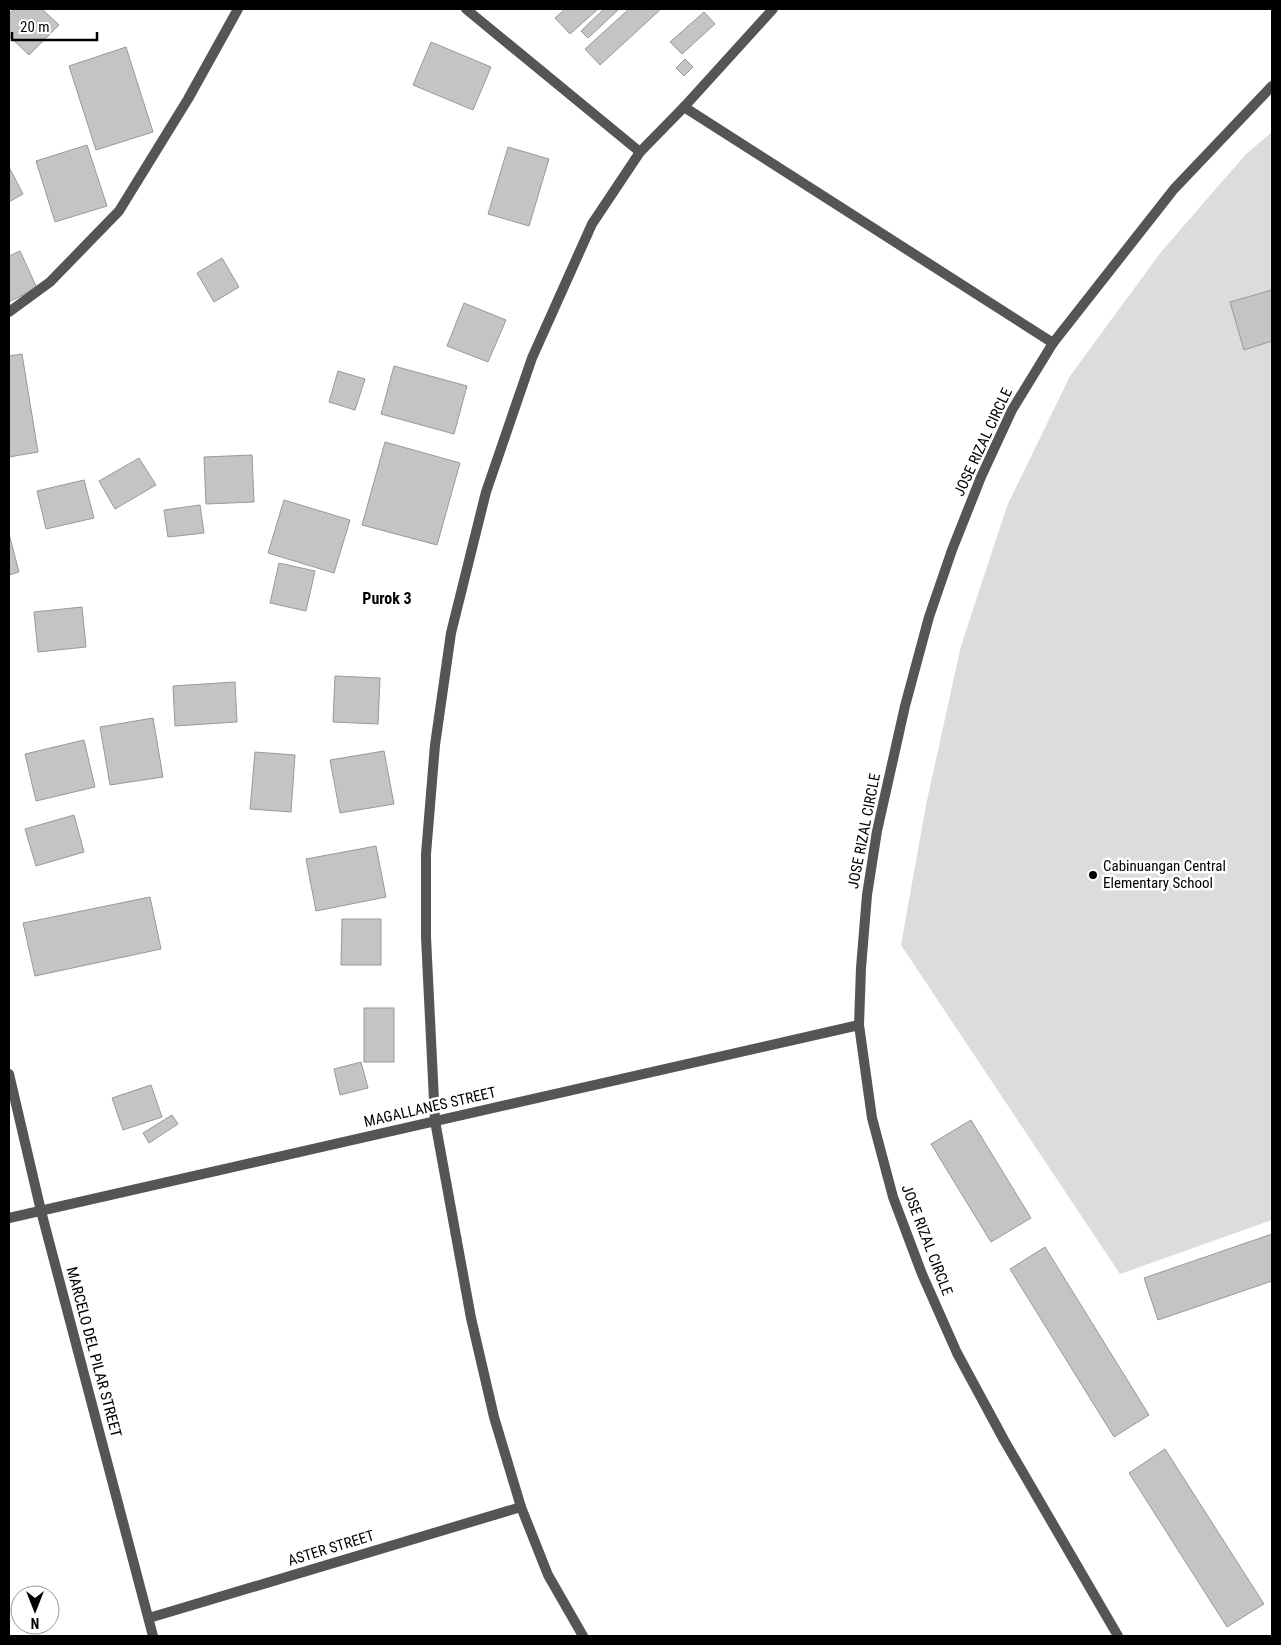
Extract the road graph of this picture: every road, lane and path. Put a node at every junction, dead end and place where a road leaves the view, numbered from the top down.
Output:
1 (238, 9) edge
2 (466, 9) edge
3 (773, 9) edge
4 (1272, 86) edge
5 (684, 107) junction
6 (640, 152) junction
7 (9, 312) edge
8 (1053, 343) junction
9 (859, 1024) junction
10 (9, 1074) edge
11 (435, 1121) junction
12 (41, 1211) junction
13 (9, 1218) edge
14 (521, 1507) junction
15 (149, 1618) junction
16 (154, 1636) edge
17 (583, 1636) edge
18 (1118, 1636) edge

1 - 7 street
2 - 6 street
3 - 5 street
4 - 8 street, JOSE RIZAL CIRCLE
5 - 6 street
5 - 8 street
6 - 11 street
8 - 9 street, JOSE RIZAL CIRCLE
9 - 11 street, MAGALLANES STREET
9 - 18 street, JOSE RIZAL CIRCLE
10 - 12 street, MARCELO DEL PILAR STREET
11 - 12 street, MAGALLANES STREET
11 - 14 street
12 - 13 street, MAGALLANES STREET
12 - 15 street, MARCELO DEL PILAR STREET
14 - 15 street, ASTER STREET
14 - 17 street
15 - 16 street, MARCELO DEL PILAR STREET

